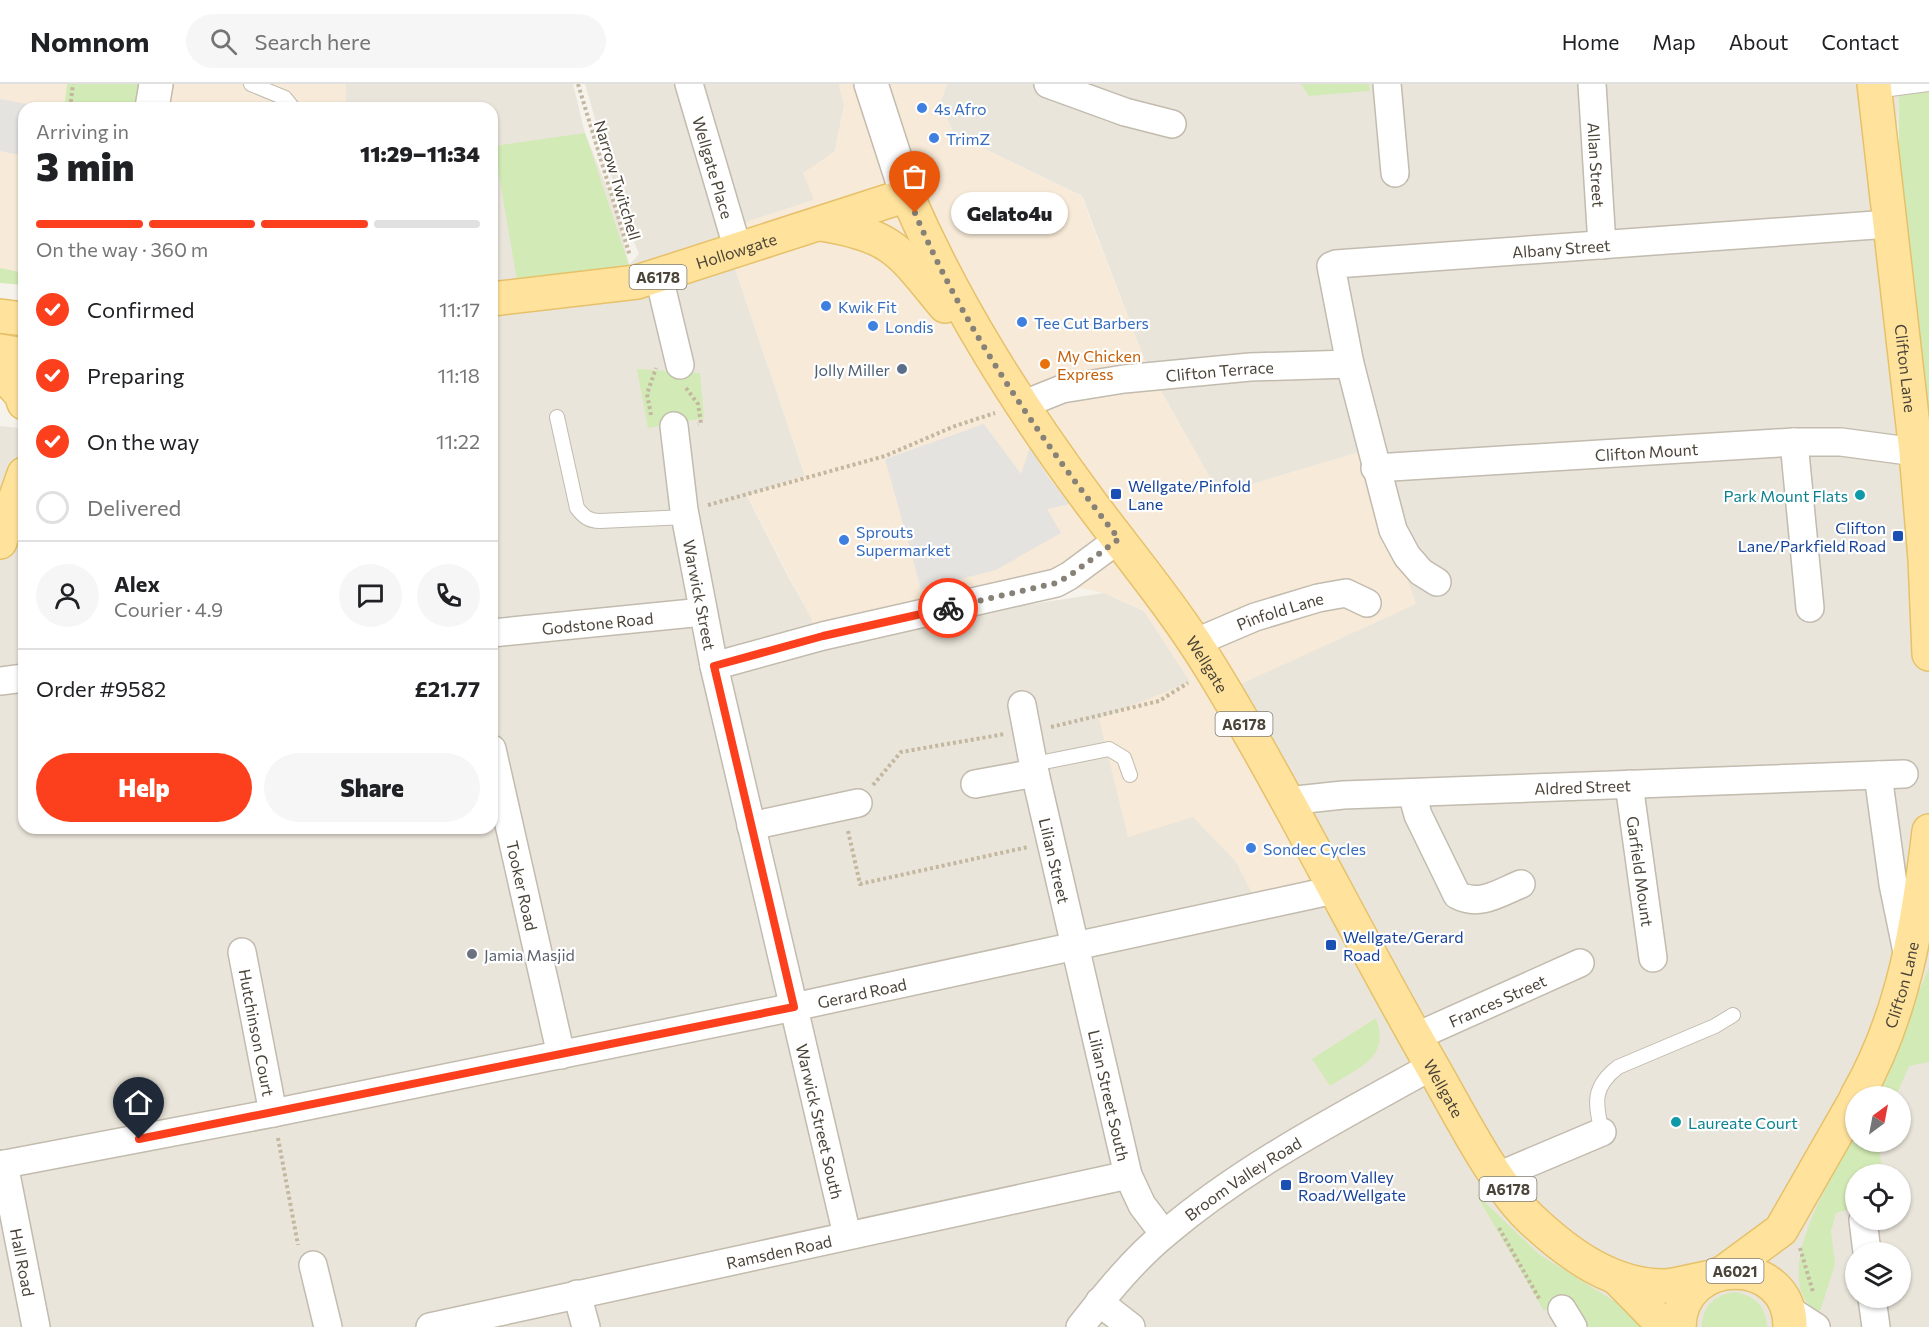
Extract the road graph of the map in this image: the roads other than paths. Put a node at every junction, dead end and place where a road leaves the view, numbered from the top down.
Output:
1 (156, 84) edge
2 (250, 84) edge
3 (688, 84) edge
4 (871, 84) edge
5 (1048, 84) edge
6 (1387, 84) edge
7 (1592, 84) edge
8 (1929, 84) edge
9 (1874, 87) edge
10 (153, 102) edge
11 (288, 102) edge
12 (1172, 124) dead end
13 (1395, 173) dead end
14 (907, 195) junction
15 (817, 223) junction
16 (1889, 225) junction
17 (1602, 245) junction
18 (738, 250) junction
19 (648, 280) junction
20 (498, 298) edge
21 (0, 316) edge
22 (18, 318) edge
23 (0, 351) edge
24 (18, 354) edge
25 (678, 357) road end
26 (994, 364) junction
27 (1350, 364) junction
28 (0, 371) edge
29 (18, 391) edge
30 (1022, 405) junction
31 (557, 417) dead end
32 (674, 426) road end
33 (1794, 442) junction
34 (1916, 452) junction
35 (1375, 468) junction
36 (18, 491) edge
37 (685, 514) junction
38 (1, 538) edge
39 (1119, 539) junction
40 (1927, 559) edge
41 (1437, 582) dead end
42 (1367, 603) dead end
43 (1810, 608) dead end
44 (703, 612) junction
45 (498, 632) edge
46 (1194, 643) junction
47 (1929, 654) edge
48 (714, 666) junction
49 (18, 679) edge
50 (0, 681) edge
51 (1022, 705) dead end
52 (1035, 768) junction
53 (1130, 775) dead end
54 (498, 776) edge
55 (975, 784) dead end
56 (1629, 784) junction
57 (1412, 793) junction
58 (1287, 801) junction
59 (850, 805) road end
60 (751, 826) junction
61 (1929, 831) edge
62 (1521, 884) dead end
63 (1334, 890) junction
64 (1078, 948) junction
65 (242, 952) dead end
66 (1653, 958) dead end
67 (1910, 962) junction
68 (1580, 963) dead end
69 (794, 1007) junction
70 (1733, 1015) dead end
71 (1415, 1037) junction
72 (561, 1055) junction
73 (1432, 1066) junction
74 (1861, 1086) edge
75 (273, 1113) junction
76 (1845, 1117) edge
77 (1602, 1132) joint
78 (2, 1164) edge
79 (1128, 1175) junction
80 (1498, 1176) junction
81 (1785, 1223) junction
82 (1164, 1234) junction
83 (847, 1235) junction
84 (313, 1265) road end
85 (1716, 1275) junction
86 (1618, 1279) junction
87 (577, 1294) junction
88 (1099, 1302) junction
89 (1873, 1308) edge
90 (1799, 1312) edge
91 (36, 1327) edge
92 (328, 1327) edge
93 (430, 1327) edge
94 (586, 1327) edge
95 (1080, 1327) edge
96 (1131, 1327) edge
97 (1665, 1327) edge
98 (1679, 1327) edge
99 (1876, 1327) edge

1 - 10 street
2 - 11 lane
3 - 18 street, Wellgate Place
4 - 14 street, Wellgate
5 - 12 street
6 - 13 street
7 - 17 street, Allan Street
8 - 9 lane
9 - 16 main road, Clifton Lane
14 - 15 main road, Hollowgate / A6178
14 - 26 main road, Wellgate / A6178
15 - 18 main road, Hollowgate / A6178
15 - 26 main road, A6178
16 - 17 street, Albany Street
16 - 34 main road, Clifton Lane
17 - 27 street, Albany Street
18 - 19 main road, Hollowgate / A6178
19 - 20 main road, Hollowgate / A6178
19 - 25 street
21 - 22 main road
23 - 24 main road
26 - 30 main road, Wellgate / A6178
27 - 30 street, Clifton Terrace
27 - 35 street
28 - 29 main road
30 - 39 main road, Wellgate / A6178
31 - 37 lane
32 - 37 street, Warwick Street
33 - 34 street, Clifton Mount
33 - 35 street, Clifton Mount
33 - 43 street
34 - 40 main road, Clifton Lane
35 - 41 street
36 - 38 main road
37 - 44 street, Warwick Street
39 - 46 main road, Wellgate / A6178
39 - 48 street
40 - 47 main road, Clifton Lane
42 - 46 street, Pinfold Lane
44 - 45 street, Godstone Road
44 - 48 street, Warwick Street
46 - 58 main road, Wellgate / A6178
48 - 60 street, Warwick Street
49 - 50 street
51 - 52 street, Lilian Street
52 - 53 lane
52 - 55 street
52 - 64 street, Lilian Street
54 - 72 street, Tooker Road
56 - 57 street, Aldred Street
56 - 66 street, Garfield Mount
56 - 67 street, Aldred Street
57 - 58 street, Aldred Street
57 - 62 street
58 - 63 main road, Wellgate / A6178
59 - 60 street
60 - 69 street, Warwick Street
61 - 67 main road, Clifton Lane / A6021
63 - 64 street, Gerard Road
63 - 71 main road, Wellgate / A6178
64 - 69 street, Gerard Road
64 - 79 street, Lilian Street South
65 - 75 street, Hutchinson Court
67 - 74 main road, Clifton Lane / A6021
68 - 71 street, Frances Street
69 - 72 street, Gerard Road
69 - 83 street, Warwick Street South
70 - 77 lane
71 - 73 main road, Wellgate / A6178
72 - 75 street, Gerard Road
73 - 80 main road, Wellgate / A6178
73 - 82 street, Broom Valley Road
75 - 78 street, Gerard Road
76 - 81 main road, Clifton Lane / A6021
77 - 80 street
78 - 91 street, Hall Road
79 - 82 street, Lilian Street South
79 - 83 street, Ramsden Road
80 - 86 main road, Wellgate / A6178
81 - 85 main road, Clifton Lane / A6021
81 - 90 main road, A6021
82 - 88 street, Broom Valley Road
83 - 87 street, Ramsden Road
84 - 92 street
85 - 86 main road, Wellgate / A6178
85 - 90 main road, A6021
85 - 98 main road, A6021
86 - 97 main road, Wellgate / A6178
87 - 93 street, Ramsden Road
87 - 94 street
88 - 95 street, Broom Valley Road
88 - 96 street
89 - 99 street

